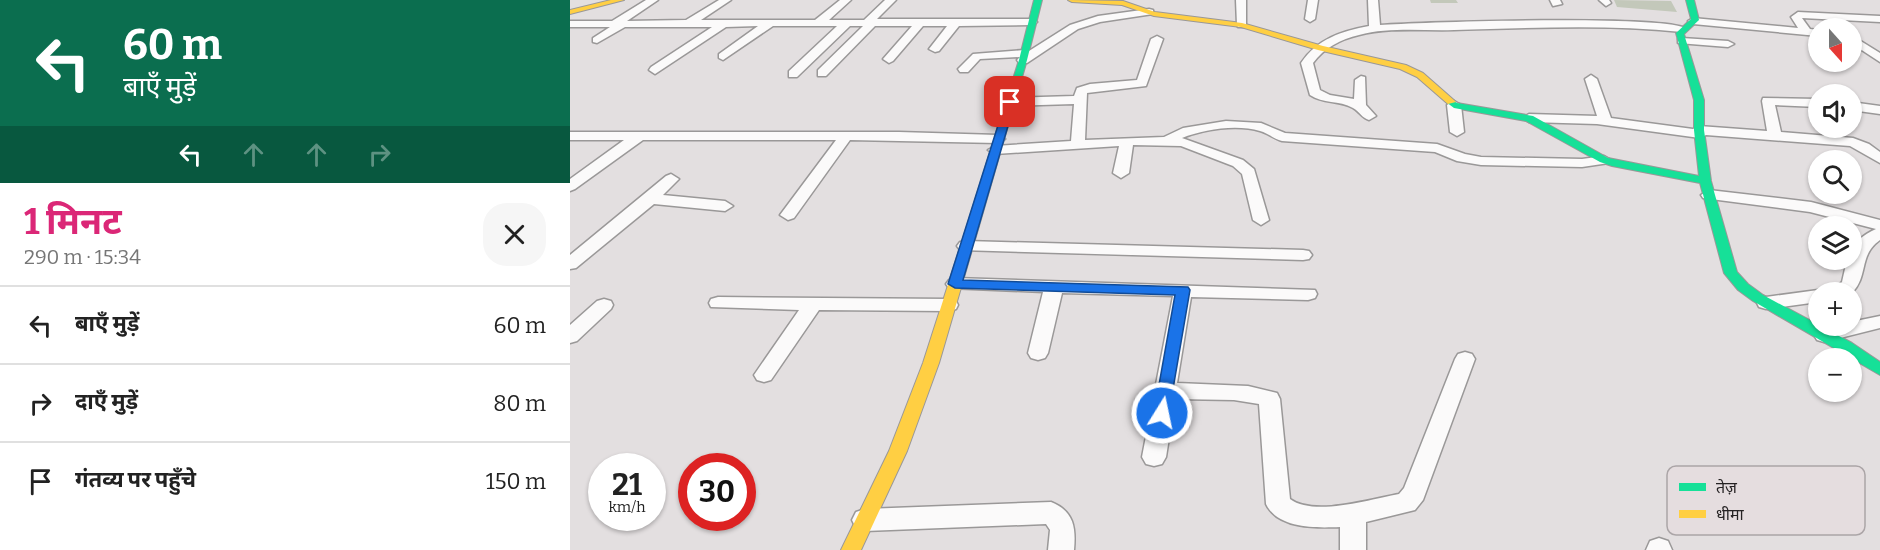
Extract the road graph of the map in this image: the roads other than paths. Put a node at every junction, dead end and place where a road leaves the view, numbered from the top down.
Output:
1 (620, 0) edge
2 (653, 0) edge
3 (726, 0) edge
4 (846, 0) edge
5 (891, 0) edge
6 (1038, 0) edge
7 (1072, 0) edge
8 (1241, 0) edge
9 (1313, 0) edge
10 (1373, 0) edge
11 (1690, 0) edge
12 (570, 12) edge
13 (1149, 12) junction
14 (1860, 18) edge
15 (1862, 18) edge
16 (1310, 19) dead end
17 (1880, 19) edge
18 (1032, 22) junction
19 (818, 23) junction
20 (847, 23) junction
21 (869, 23) junction
22 (920, 23) junction
23 (955, 23) junction
24 (570, 24) edge
25 (618, 24) junction
26 (688, 24) junction
27 (723, 24) junction
28 (768, 24) junction
29 (1242, 25) junction
30 (1808, 28) edge
31 (1375, 30) junction
32 (1686, 31) junction
33 (1808, 32) edge
34 (1157, 39) dead end
35 (597, 40) dead end
36 (1728, 44) dead end
37 (1862, 46) edge
38 (1321, 48) junction
39 (935, 49) dead end
40 (723, 56) dead end
41 (1024, 56) junction
42 (1880, 58) edge
43 (889, 59) dead end
44 (963, 69) dead end
45 (655, 70) dead end
46 (822, 73) dead end
47 (793, 74) dead end
48 (1591, 79) dead end
49 (1361, 80) dead end
50 (1080, 100) junction
51 (1010, 102) junction
52 (1808, 103) edge
53 (1360, 104) junction
54 (1454, 105) junction
55 (1862, 108) edge
56 (1880, 110) edge
57 (1370, 116) dead end
58 (1529, 118) junction
59 (1605, 121) junction
60 (1457, 132) dead end
61 (1700, 132) junction
62 (570, 136) edge
63 (846, 136) junction
64 (1775, 136) junction
65 (638, 138) junction
66 (1169, 140) junction
67 (1127, 141) junction
68 (997, 144) junction
69 (1078, 144) junction
70 (1880, 159) edge
71 (1604, 160) junction
72 (1121, 172) dead end
73 (671, 179) dead end
74 (570, 186) edge
75 (1707, 188) junction
76 (650, 199) junction
77 (725, 206) dead end
78 (788, 214) dead end
79 (1261, 220) dead end
80 (1880, 225) edge
81 (1880, 233) edge
82 (966, 246) junction
83 (1303, 255) dead end
84 (570, 264) edge
85 (1852, 282) edge
86 (955, 284) junction
87 (1054, 287) junction
88 (1183, 290) junction
89 (1308, 294) dead end
90 (1808, 297) edge
91 (718, 303) dead end
92 (1766, 303) junction
93 (813, 304) junction
94 (604, 305) dead end
95 (949, 305) junction
96 (1880, 322) edge
97 (1808, 326) edge
98 (1862, 326) edge
99 (570, 336) edge
100 (1826, 336) edge
101 (1038, 353) dead end
102 (1464, 359) dead end
103 (1880, 369) edge
104 (764, 375) dead end
105 (1166, 391) junction
106 (1154, 457) dead end
107 (1353, 516) junction
108 (865, 520) junction
109 (851, 550) edge
110 (1061, 550) edge
111 (1353, 550) edge

1 - 12 street
2 - 25 street
3 - 26 street
4 - 19 street
5 - 21 street
6 - 18 street
7 - 13 street
8 - 29 street
9 - 16 street
10 - 31 street
11 - 32 street
13 - 29 street
13 - 41 street
14 - 30 street
15 - 17 street
18 - 23 street
18 - 41 street
19 - 20 street
19 - 28 street
20 - 21 street
20 - 47 street
21 - 22 street
21 - 46 street
22 - 23 street
22 - 43 street
23 - 39 street
24 - 25 street
25 - 26 street
25 - 35 street
26 - 27 street
27 - 28 street
27 - 45 street
28 - 40 street
29 - 38 street
31 - 32 street
31 - 38 street
32 - 33 street
32 - 36 street
32 - 61 street
34 - 50 street
37 - 42 street
38 - 53 street
38 - 54 street
41 - 44 street
41 - 51 street
48 - 59 street
49 - 53 street
50 - 51 street
50 - 69 street
51 - 68 street
52 - 64 street
53 - 57 street
54 - 58 street
54 - 60 street
55 - 56 street
58 - 59 street
58 - 71 street
59 - 61 street
61 - 64 street
61 - 75 street
62 - 65 street
63 - 65 street
63 - 68 street
63 - 78 street
64 - 70 street
65 - 74 street
66 - 67 street
66 - 71 street
66 - 79 street
67 - 69 street
67 - 72 street
68 - 69 street
68 - 82 street
71 - 75 street
73 - 76 street
75 - 80 street
75 - 92 street
76 - 77 street
76 - 84 street
81 - 85 street
82 - 83 street
82 - 86 street
86 - 87 street
86 - 95 street
87 - 88 street
87 - 101 street
88 - 89 street
88 - 105 street
90 - 92 street
91 - 93 street
92 - 97 street
93 - 95 street
93 - 104 street
94 - 99 street
95 - 108 street
96 - 98 street
100 - 103 street
102 - 107 street
105 - 106 street
105 - 107 street
107 - 111 street
108 - 109 street
108 - 110 street

